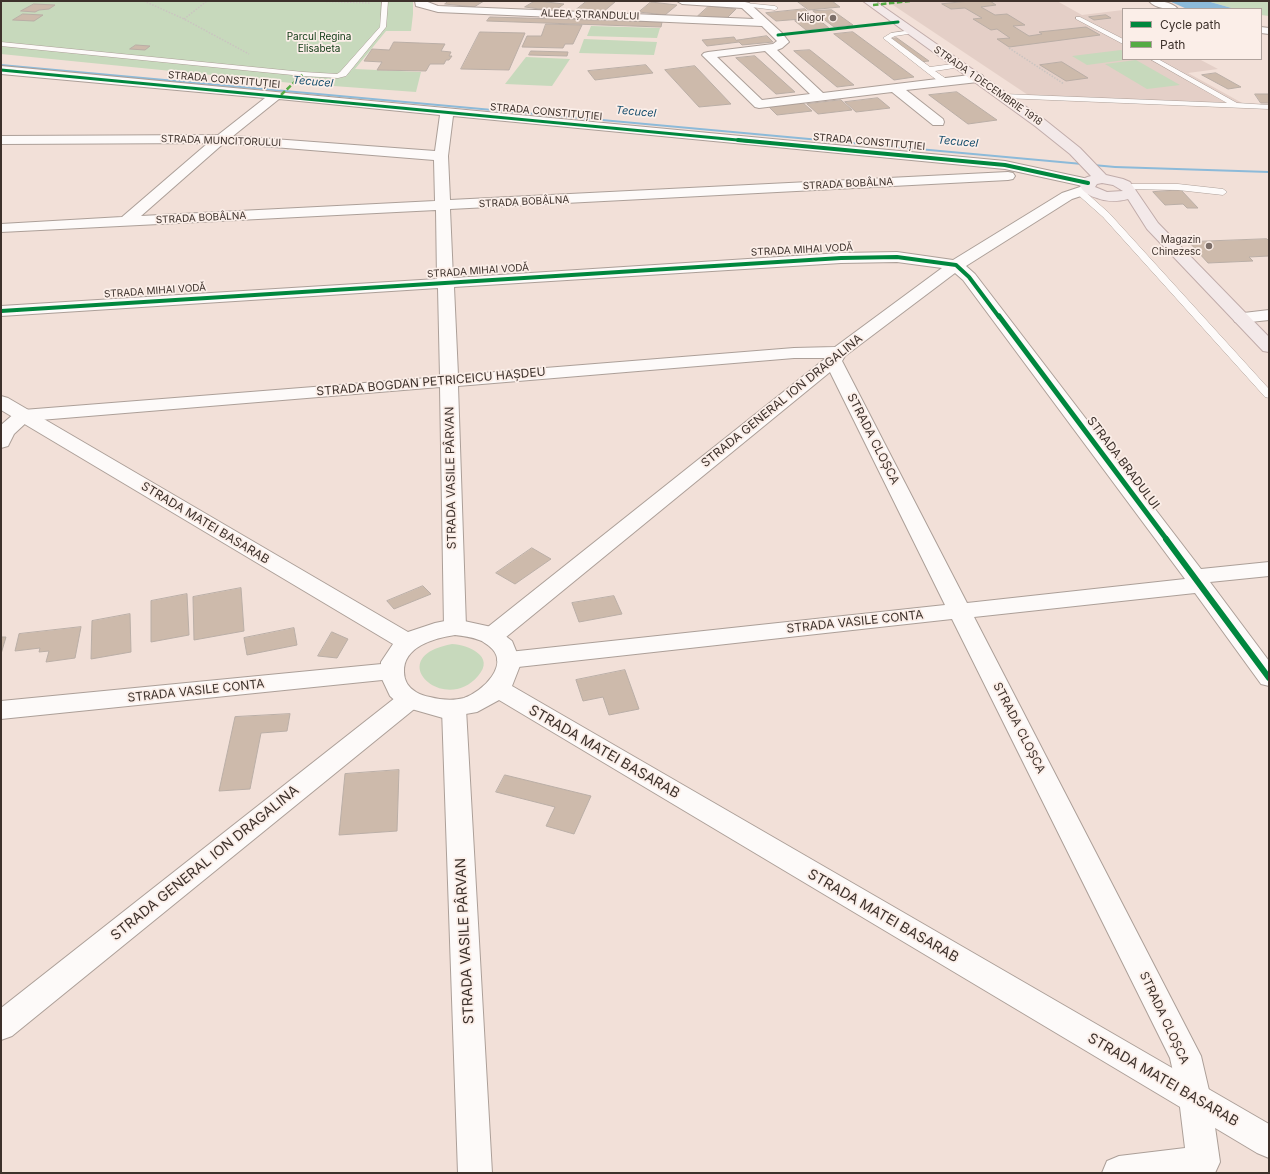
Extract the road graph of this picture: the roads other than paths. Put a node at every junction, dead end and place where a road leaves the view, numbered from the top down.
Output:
1 (420, 1) edge
2 (682, 1) edge
3 (868, 1) edge
4 (1154, 1) edge
5 (385, 3) edge
6 (745, 5) junction
7 (775, 8) dead end
8 (1171, 8) edge
9 (1078, 18) dead end
10 (763, 23) junction
11 (912, 32) junction
12 (1122, 41) edge
13 (1, 44) edge
14 (768, 48) junction
15 (1155, 60) edge
16 (960, 65) junction
17 (1, 70) edge
18 (927, 70) junction
19 (978, 78) junction
20 (945, 82) junction
21 (895, 88) junction
22 (277, 95) junction
23 (1003, 96) junction
24 (820, 97) junction
25 (1238, 106) junction
26 (1269, 107) edge
27 (447, 113) junction
28 (938, 122) dead end
29 (221, 139) junction
30 (1, 140) edge
31 (441, 156) junction
32 (1047, 175) junction
33 (1092, 185) junction
34 (1130, 189) junction
35 (1223, 192) dead end
36 (442, 206) junction
37 (127, 221) junction
38 (1152, 226) junction
39 (1, 228) edge
40 (956, 265) junction
41 (445, 284) junction
42 (1, 311) edge
43 (1269, 315) edge
44 (1241, 318) junction
45 (1269, 347) edge
46 (836, 357) junction
47 (449, 381) junction
48 (1269, 395) edge
49 (1, 402) edge
50 (23, 416) junction
51 (1, 442) edge
52 (1269, 569) edge
53 (1198, 581) junction
54 (960, 611) junction
55 (455, 627) junction
56 (492, 636) junction
57 (408, 643) junction
58 (509, 660) junction
59 (1266, 670) edge
60 (392, 671) junction
61 (498, 689) junction
62 (409, 700) junction
63 (454, 708) junction
64 (1, 710) edge
65 (1, 1026) edge
66 (1195, 1099) junction
67 (1269, 1142) edge
68 (475, 1173) edge
69 (1119, 1173) edge

1 - 10 street, ALEEA ȘTRANDULUI
2 - 6 street
3 - 11 main road, STRADA 1 DECEMBRIE 1918
4 - 8 street
5 - 13 lane
6 - 7 lane
6 - 10 street
9 - 12 lane
10 - 14 street
11 - 16 main road, STRADA 1 DECEMBRIE 1918
11 - 18 lane
14 - 24 street
14 - 24 street
15 - 25 lane
16 - 18 lane
16 - 19 main road, STRADA 1 DECEMBRIE 1918
17 - 22 street, STRADA CONSTITUȚIEI
18 - 20 lane
19 - 20 street
19 - 23 main road, STRADA 1 DECEMBRIE 1918
20 - 21 street
21 - 24 street
21 - 28 street
22 - 27 street, STRADA CONSTITUȚIEI
22 - 29 street
23 - 25 lane
23 - 33 main road, STRADA 1 DECEMBRIE 1918
25 - 26 lane
27 - 31 street, STRADA VASILE PÂRVAN
27 - 32 street, STRADA CONSTITUȚIEI
29 - 30 street, STRADA MUNCITORULUI
29 - 31 street, STRADA MUNCITORULUI
29 - 37 street
31 - 36 street, STRADA VASILE PÂRVAN
32 - 33 street, STRADA CONSTITUȚIEI
32 - 36 street, STRADA BOBÂLNA
33 - 34 main road
33 - 38 main road, STRADA 1 DECEMBRIE 1918
33 - 40 street, STRADA GENERAL ION DRAGALINA
33 - 48 lane
34 - 35 lane
34 - 38 main road, STRADA 1 DECEMBRIE 1918
36 - 37 street, STRADA BOBÂLNA
36 - 41 street, STRADA VASILE PÂRVAN
37 - 39 street, STRADA BOBÂLNA
38 - 44 main road, STRADA 1 DECEMBRIE 1918
40 - 41 street, STRADA MIHAI VODĂ
40 - 46 street, STRADA GENERAL ION DRAGALINA
40 - 53 street, STRADA BRADULUI
41 - 42 street, STRADA MIHAI VODĂ
41 - 47 street, STRADA VASILE PÂRVAN
43 - 44 street
44 - 45 main road, STRADA 1 DECEMBRIE 1918
46 - 47 street, STRADA BOGDAN PETRICEICU HAȘDEU
46 - 54 street, STRADA CLOȘCA
46 - 56 street, STRADA GENERAL ION DRAGALINA
47 - 50 street, STRADA BOGDAN PETRICEICU HAȘDEU
47 - 55 street, STRADA VASILE PÂRVAN
49 - 50 street, STRADA MATEI BASARAB
50 - 51 street
50 - 57 street, STRADA MATEI BASARAB
52 - 53 street, STRADA VASILE CONTA
53 - 54 street, STRADA VASILE CONTA
53 - 59 street, STRADA BRADULUI
54 - 58 street, STRADA VASILE CONTA
54 - 66 street, STRADA CLOȘCA
55 - 56 street
55 - 57 street
56 - 58 street
57 - 60 street
58 - 61 street
60 - 62 street
60 - 64 street, STRADA VASILE CONTA
61 - 63 street
61 - 66 street, STRADA MATEI BASARAB
62 - 63 street
62 - 65 street, STRADA GENERAL ION DRAGALINA
63 - 68 street, STRADA VASILE PÂRVAN
66 - 67 street, STRADA MATEI BASARAB
66 - 69 street, STRADA CLOȘCA

